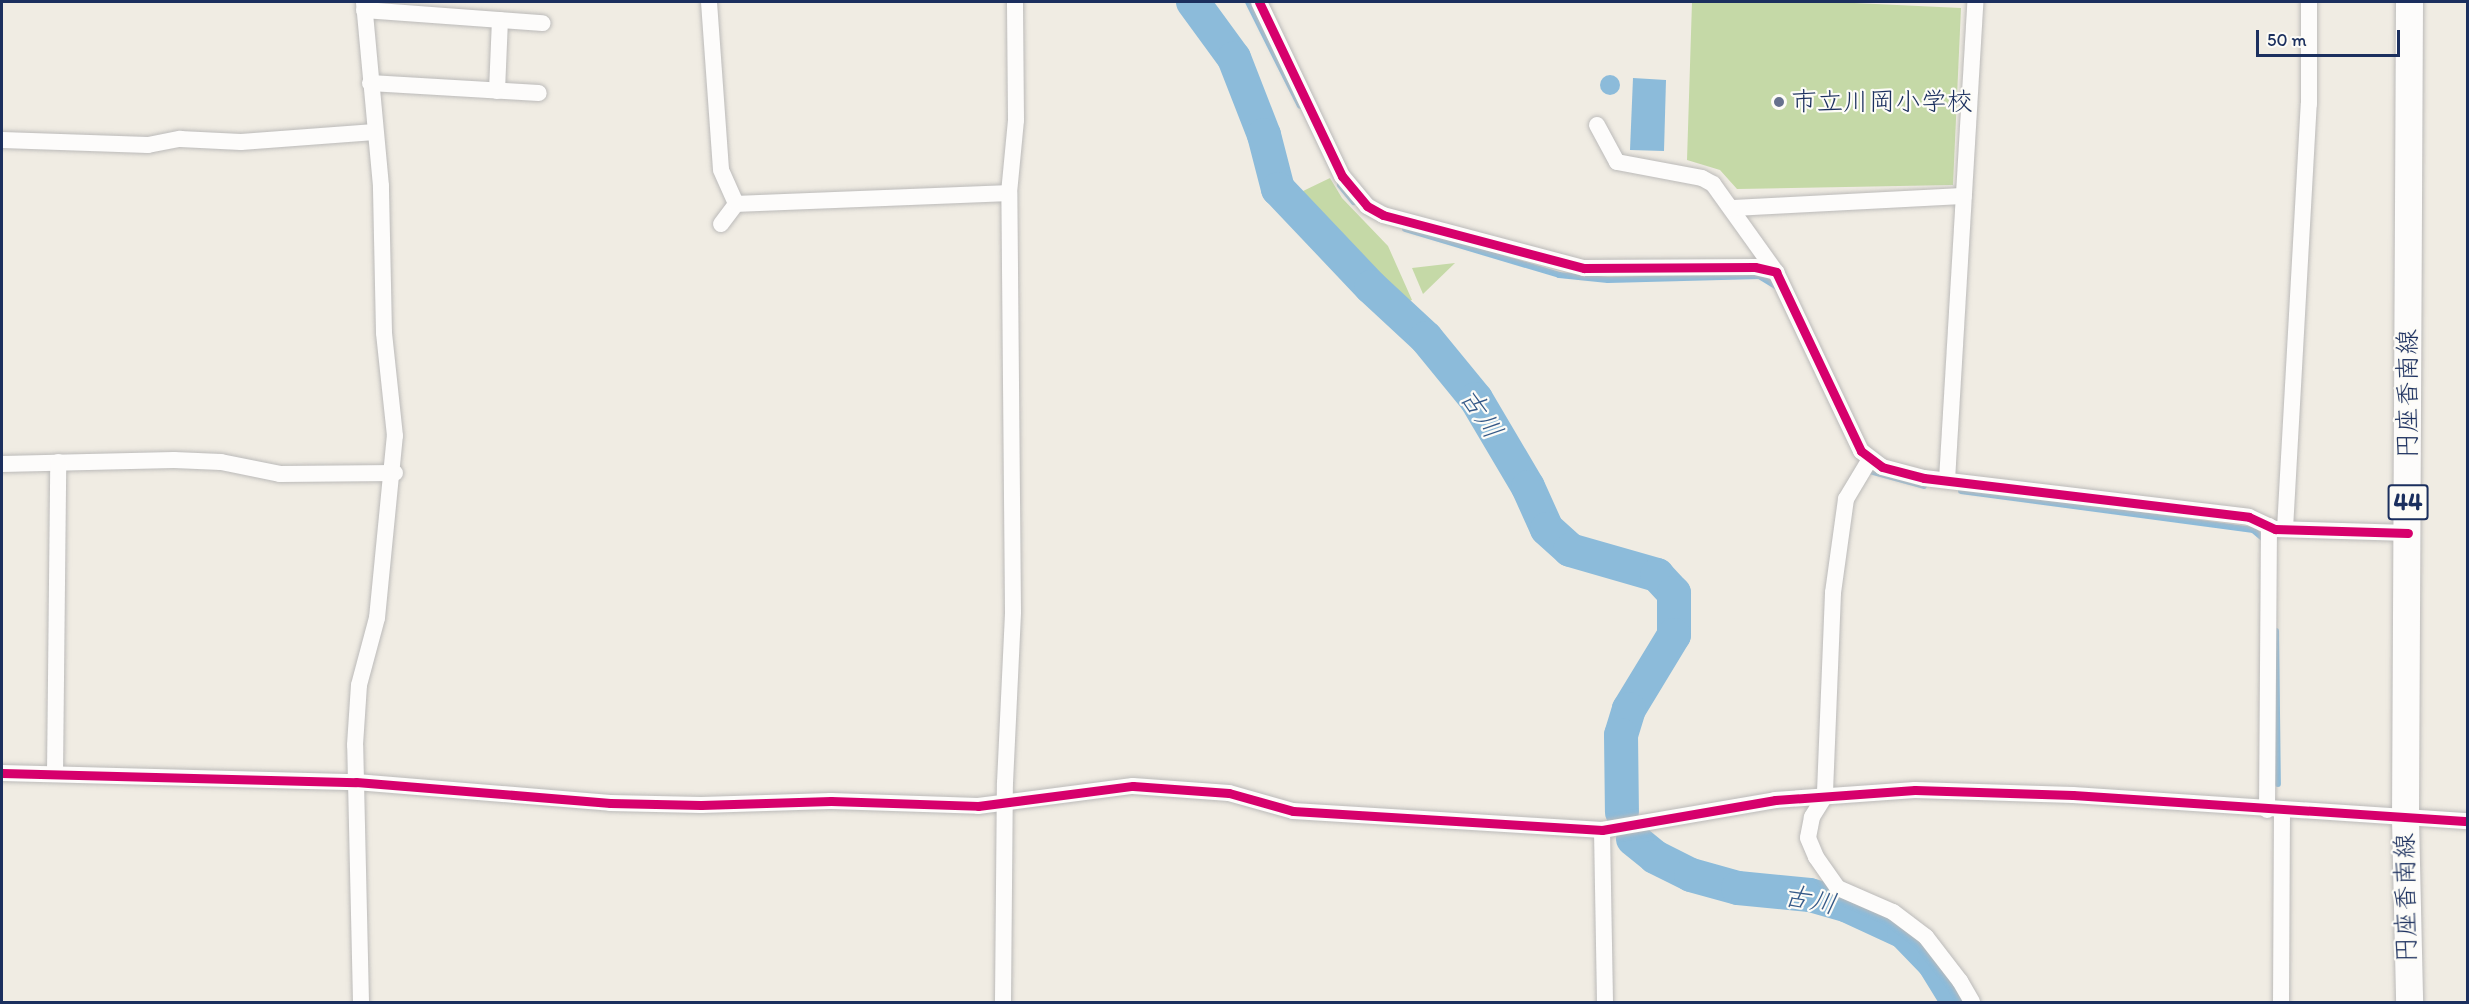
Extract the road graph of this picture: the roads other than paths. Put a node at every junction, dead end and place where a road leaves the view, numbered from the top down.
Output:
1 (709, 2) edge
2 (1015, 2) edge
3 (1259, 2) edge
4 (1975, 2) edge
5 (2309, 2) edge
6 (2409, 2) edge
7 (364, 6) edge
8 (500, 20) junction
9 (543, 23) dead end
10 (370, 83) junction
11 (497, 91) junction
12 (539, 93) dead end
13 (1597, 125) dead end
14 (375, 132) junction
15 (2, 140) edge
16 (1010, 194) junction
17 (1964, 196) junction
18 (736, 204) junction
19 (1732, 208) junction
20 (721, 224) dead end
21 (1776, 272) junction
22 (1870, 459) junction
23 (58, 462) junction
24 (2, 464) edge
25 (395, 473) junction
26 (1947, 480) junction
27 (2277, 528) junction
28 (2408, 533) junction
29 (2, 773) edge
30 (55, 774) junction
31 (356, 783) junction
32 (1825, 796) junction
33 (1005, 804) junction
34 (2275, 811) junction
35 (2405, 819) junction
36 (2468, 821) edge
37 (1602, 830) junction
38 (361, 1002) edge
39 (1004, 1002) edge
40 (1605, 1002) edge
41 (1972, 1002) edge
42 (2281, 1002) edge
43 (2409, 1002) edge

1 - 18 street
2 - 16 street
3 - 21 street
4 - 17 street
5 - 27 street
6 - 28 main road, 円座香南線 / 44
7 - 8 street
7 - 10 street
8 - 9 street
8 - 11 street
10 - 11 street
10 - 14 street
11 - 12 street
13 - 19 street
14 - 15 street
14 - 25 street
16 - 18 street
16 - 33 street
17 - 19 street
17 - 26 street
18 - 20 street
19 - 21 street
21 - 22 street
22 - 26 street
22 - 32 street
23 - 24 street
23 - 25 street
23 - 30 street
25 - 31 street
26 - 27 street
27 - 28 street
27 - 34 street
28 - 35 main road, 円座香南線 / 44
29 - 30 street
30 - 31 street
31 - 33 street
31 - 38 street
32 - 34 street
32 - 37 street
32 - 41 street
33 - 37 street
33 - 39 street
34 - 35 street
34 - 42 street
35 - 36 street
35 - 43 main road, 円座香南線 / 44
37 - 40 street

